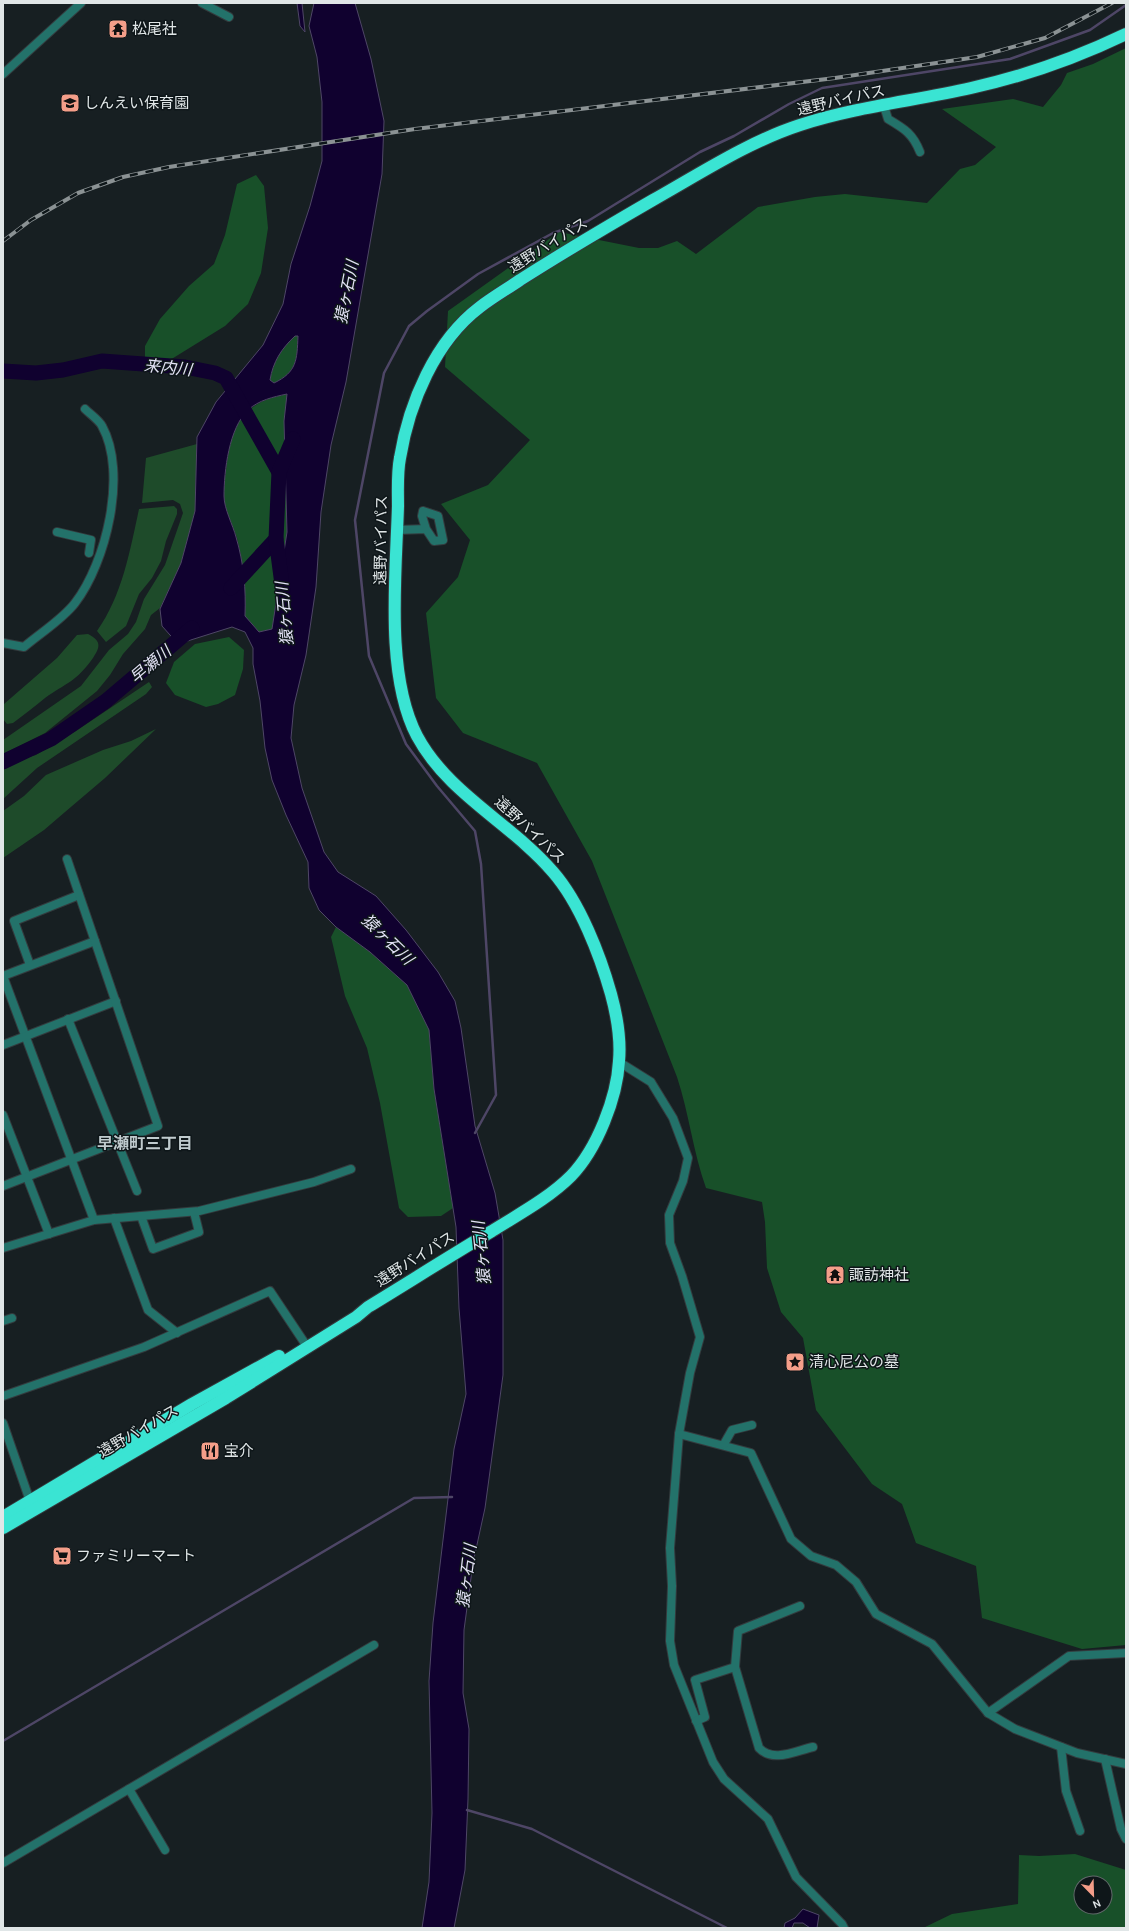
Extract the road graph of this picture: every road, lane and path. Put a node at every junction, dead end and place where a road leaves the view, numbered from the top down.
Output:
1 (81, 3) edge
2 (202, 3) edge
3 (229, 17) dead end
4 (1126, 34) edge
5 (3, 74) edge
6 (884, 106) junction
7 (920, 152) dead end
8 (85, 409) dead end
9 (426, 529) dead end
10 (397, 530) junction
11 (58, 532) dead end
12 (89, 554) dead end
13 (3, 642) edge
14 (67, 860) dead end
15 (79, 895) junction
16 (95, 941) junction
17 (30, 965) junction
18 (3, 976) edge
19 (116, 1001) junction
20 (68, 1020) junction
21 (26, 1036) junction
22 (3, 1045) edge
23 (619, 1062) junction
24 (3, 1115) edge
25 (117, 1142) junction
26 (71, 1159) junction
27 (351, 1169) dead end
28 (26, 1176) junction
29 (3, 1186) edge
30 (137, 1191) dead end
31 (194, 1212) junction
32 (141, 1216) junction
33 (114, 1218) junction
34 (94, 1220) junction
35 (49, 1234) junction
36 (3, 1248) edge
37 (368, 1307) junction
38 (12, 1318) dead end
39 (3, 1322) edge
40 (177, 1333) junction
41 (304, 1342) junction
42 (3, 1396) edge
43 (3, 1423) edge
44 (752, 1425) dead end
45 (679, 1434) junction
46 (724, 1444) junction
47 (30, 1501) junction
48 (3, 1517) edge
49 (3, 1528) edge
50 (800, 1606) dead end
51 (374, 1645) dead end
52 (1126, 1653) edge
53 (736, 1667) junction
54 (988, 1713) junction
55 (696, 1721) junction
56 (1061, 1746) junction
57 (813, 1747) dead end
58 (1105, 1759) junction
59 (1126, 1764) edge
60 (129, 1789) junction
61 (1080, 1831) dead end
62 (1126, 1839) edge
63 (165, 1850) dead end
64 (3, 1863) edge
65 (844, 1928) edge

1 - 5 street
2 - 3 street
4 - 6 highway, 遠野バイパス
6 - 7 street
6 - 10 highway, 遠野バイパス
8 - 13 street
9 - 10 street
10 - 23 highway, 遠野バイパス
11 - 12 street
14 - 15 street
15 - 16 street
15 - 17 street
16 - 17 street
16 - 19 street
17 - 18 street
18 - 21 street
19 - 20 street
19 - 25 street
20 - 21 street
20 - 25 street
21 - 22 street
21 - 26 street
23 - 37 highway, 遠野バイパス
23 - 45 street
24 - 28 street
25 - 26 street
25 - 30 street
26 - 28 street
26 - 34 street
27 - 31 street
28 - 29 street
28 - 35 street
31 - 32 street
31 - 32 street
32 - 33 street
33 - 34 street
33 - 40 street
34 - 35 street
35 - 36 street
37 - 41 highway, 遠野バイパス
37 - 49 highway, 遠野バイパス
38 - 39 street
40 - 41 street
40 - 42 street
41 - 47 highway, 遠野バイパス
43 - 47 street
44 - 46 street
45 - 46 street
45 - 55 street
46 - 54 street
47 - 48 highway, 遠野バイパス
50 - 53 street
51 - 60 street
52 - 54 street
53 - 55 street
53 - 57 street
54 - 56 street
55 - 65 street
56 - 58 street
56 - 61 street
58 - 59 street
58 - 62 street
60 - 63 street
60 - 64 street

